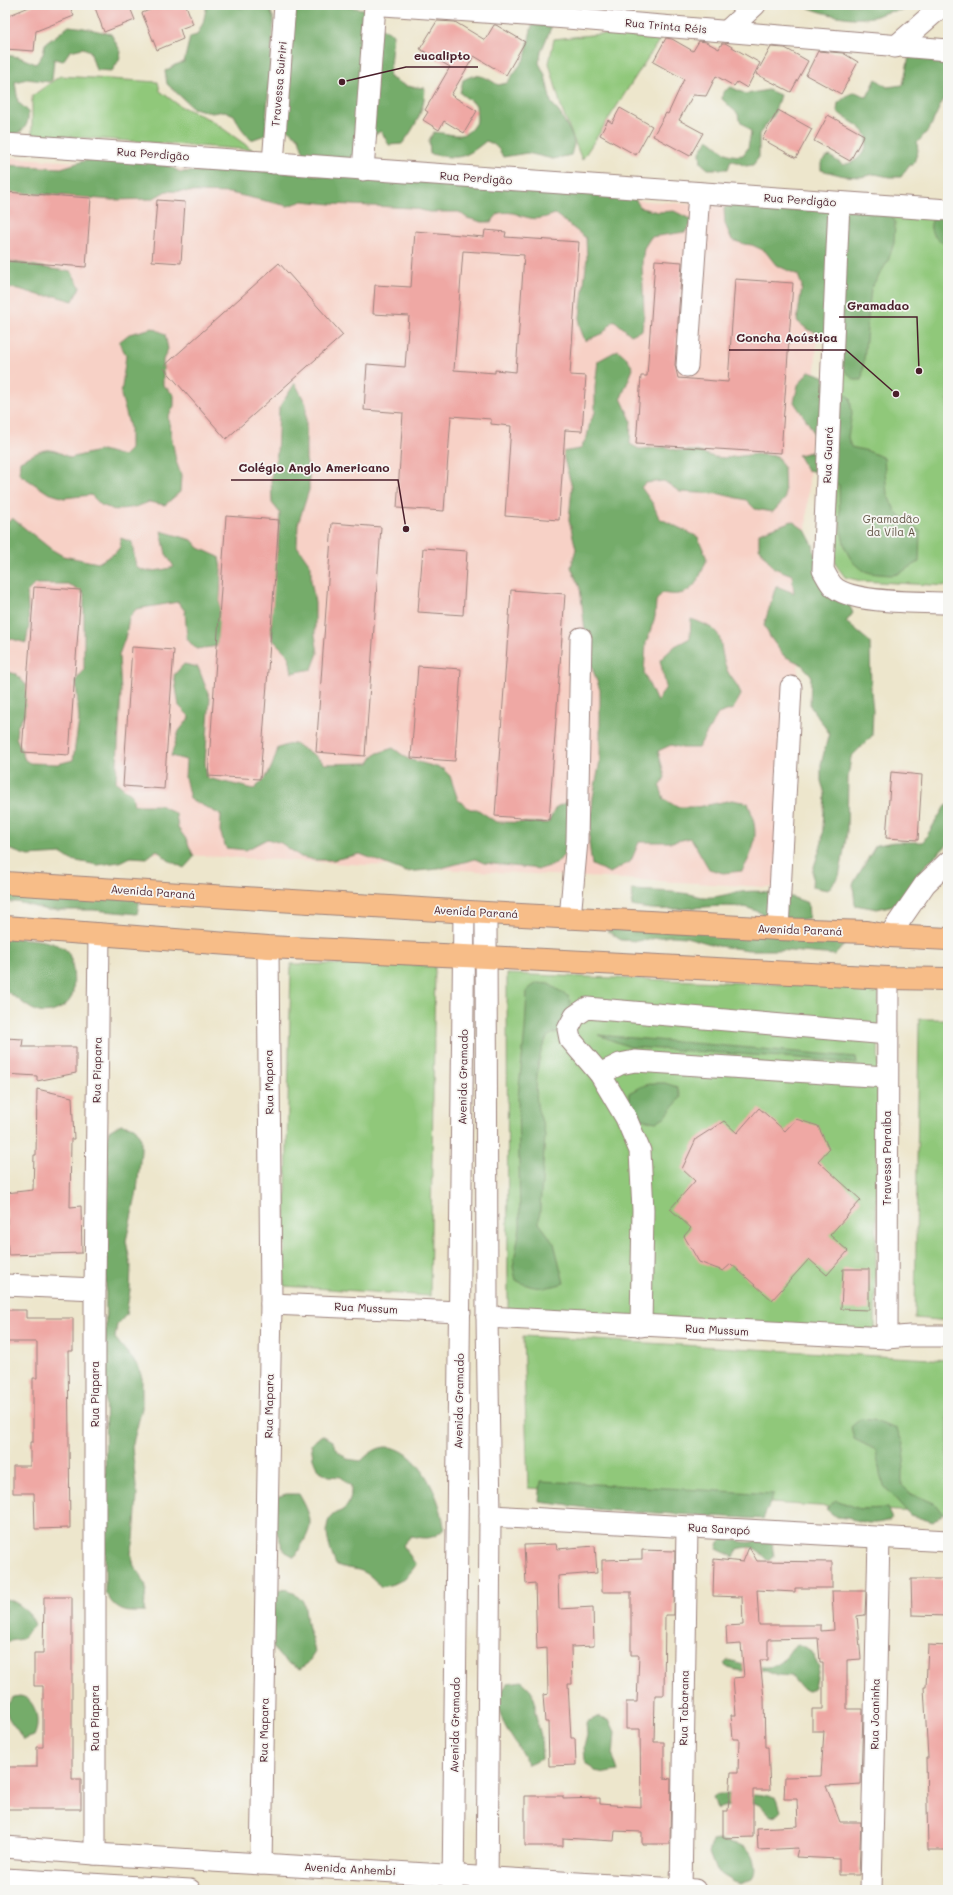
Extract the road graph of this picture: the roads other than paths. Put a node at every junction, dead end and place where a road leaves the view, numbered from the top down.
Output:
1 (286, 5) edge
2 (375, 5) edge
3 (384, 5) edge
4 (755, 5) edge
5 (942, 6) edge
6 (551, 11) edge
7 (727, 31) junction
8 (895, 47) junction
9 (948, 50) edge
10 (5, 144) edge
11 (273, 163) junction
12 (363, 170) junction
13 (699, 193) junction
14 (838, 203) junction
15 (948, 210) edge
16 (687, 366) dead end
17 (948, 603) edge
18 (582, 638) dead end
19 (791, 688) dead end
20 (948, 862) edge
21 (5, 883) edge
22 (464, 912) junction
23 (486, 913) junction
24 (570, 918) junction
25 (5, 927) edge
26 (778, 929) junction
27 (99, 934) junction
28 (889, 936) junction
29 (948, 939) edge
30 (268, 947) junction
31 (464, 956) junction
32 (486, 957) junction
33 (888, 978) junction
34 (948, 980) edge
35 (888, 1034) junction
36 (600, 1074) junction
37 (887, 1077) junction
38 (5, 1285) edge
39 (95, 1289) junction
40 (271, 1304) junction
41 (460, 1312) junction
42 (487, 1317) junction
43 (641, 1326) junction
44 (948, 1336) edge
45 (887, 1338) junction
46 (490, 1516) junction
47 (687, 1528) junction
48 (879, 1538) junction
49 (948, 1541) edge
50 (5, 1847) edge
51 (95, 1854) junction
52 (261, 1864) junction
53 (5, 1879) edge
54 (453, 1883) edge
55 (487, 1884) edge
56 (93, 1887) edge
57 (190, 1890) edge
58 (688, 1890) edge
59 (870, 1890) edge

1 - 11 street, Travessa Suiriri
2 - 12 street
3 - 6 street, Rua Trinta Réis
4 - 7 street
5 - 8 street
6 - 7 street, Rua Trinta Réis
7 - 8 street, Rua Trinta Réis
8 - 9 street, Rua Trinta Réis
10 - 11 street, Rua Perdigão
11 - 12 street, Rua Perdigão
12 - 13 street, Rua Perdigão
13 - 14 street, Rua Perdigão
13 - 16 street
14 - 15 street, Rua Perdigão
14 - 17 street, Rua Guará
18 - 24 street
19 - 26 street
20 - 28 street
21 - 22 main road, Avenida Paraná
22 - 23 main road, Avenida Paraná
22 - 31 street, Avenida Gramado
23 - 24 main road, Avenida Paraná
23 - 32 street, Avenida Gramado
24 - 26 main road, Avenida Paraná
25 - 27 main road
26 - 28 main road, Avenida Paraná
27 - 30 main road
27 - 39 street, Rua Piapara
28 - 29 main road, Avenida Paraná
30 - 31 main road
30 - 40 street, Rua Mapara
31 - 32 main road
31 - 41 street, Avenida Gramado
32 - 33 main road
32 - 42 street, Avenida Gramado
33 - 34 main road
33 - 35 street, Travessa Paraíba
35 - 36 street
35 - 37 street, Travessa Paraíba
36 - 37 street
36 - 43 street
37 - 45 street, Travessa Paraíba
38 - 39 street
39 - 51 street, Rua Piapara
40 - 41 street, Rua Mussum
40 - 52 street, Rua Mapara
41 - 54 street, Avenida Gramado
42 - 43 street, Rua Mussum
42 - 46 street, Avenida Gramado
43 - 45 street, Rua Mussum
44 - 45 street, Rua Mussum
46 - 47 street, Rua Sarapó
46 - 55 street, Avenida Gramado
47 - 48 street, Rua Sarapó
47 - 58 street, Rua Tabarana
48 - 49 street, Rua Sarapó
48 - 59 street, Rua Joaninha
50 - 51 street, Avenida Anhembi
51 - 52 street, Avenida Anhembi
52 - 54 street, Avenida Anhembi
53 - 56 street
54 - 55 street, Avenida Anhembi
55 - 58 street, Avenida Anhembi
56 - 57 street

